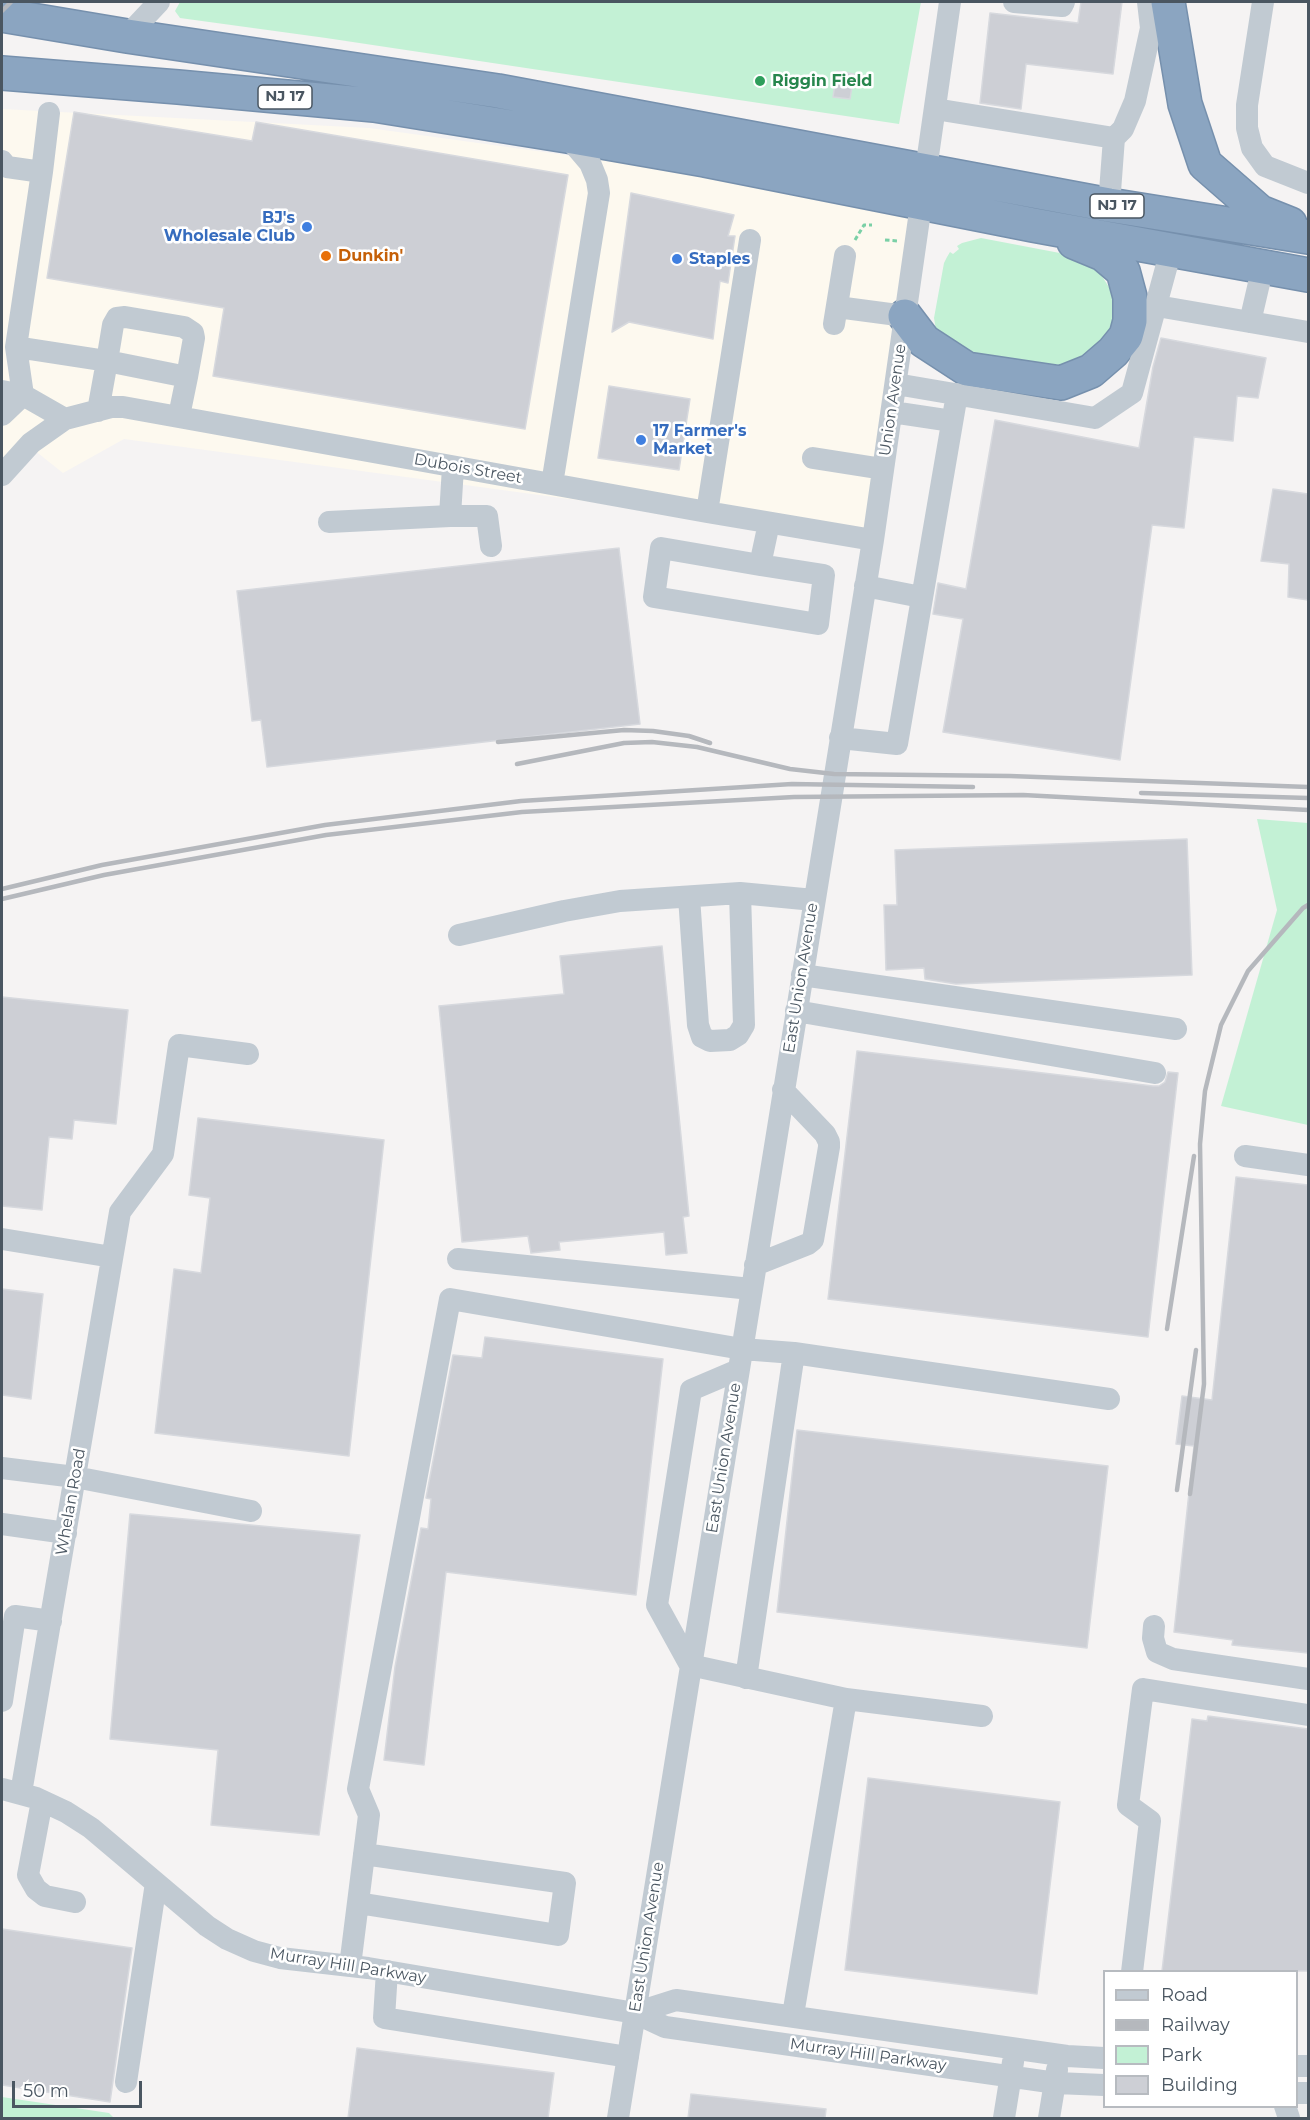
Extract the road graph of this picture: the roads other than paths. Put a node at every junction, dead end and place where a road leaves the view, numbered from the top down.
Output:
1 (159, 2) edge
2 (950, 2) edge
3 (1014, 2) edge
4 (1064, 2) edge
5 (1148, 2) edge
6 (1168, 2) edge
7 (1263, 2) edge
8 (2, 15) edge
9 (127, 36) junction
10 (2, 74) edge
11 (935, 109) junction
12 (49, 113) dead end
13 (567, 136) junction
14 (1114, 138) junction
15 (2, 162) edge
16 (927, 171) junction
17 (42, 172) junction
18 (1308, 183) edge
19 (922, 204) junction
20 (1109, 205) junction
21 (1033, 225) junction
22 (1308, 232) edge
23 (1308, 237) edge
24 (750, 240) dead end
25 (1171, 250) junction
26 (845, 256) road end
27 (1263, 266) junction
28 (1308, 275) edge
29 (1157, 306) junction
30 (905, 316) junction
31 (1250, 322) junction
32 (1308, 332) edge
33 (16, 347) junction
34 (107, 361) junction
35 (187, 377) junction
36 (896, 384) junction
37 (12, 393) edge
38 (957, 394) junction
39 (98, 411) junction
40 (892, 412) junction
41 (2, 415) edge
42 (179, 416) junction
43 (65, 419) junction
44 (952, 421) junction
45 (813, 458) dead end
46 (453, 467) junction
47 (884, 468) junction
48 (2, 475) edge
49 (552, 484) junction
50 (707, 513) junction
51 (450, 516) junction
52 (329, 522) dead end
53 (769, 523) junction
54 (873, 540) junction
55 (491, 546) dead end
56 (760, 565) junction
57 (865, 586) junction
58 (921, 597) junction
59 (840, 738) junction
60 (830, 797) joint
61 (740, 893) junction
62 (689, 897) junction
63 (814, 900) junction
64 (459, 935) dead end
65 (802, 975) junction
66 (796, 1011) junction
67 (1176, 1029) dead end
68 (248, 1054) dead end
69 (1155, 1073) dead end
70 (783, 1090) junction
71 (1245, 1156) dead end
72 (1308, 1165) edge
73 (2, 1239) edge
74 (112, 1257) junction
75 (459, 1259) dead end
76 (755, 1265) junction
77 (751, 1289) junction
78 (794, 1353) junction
79 (740, 1359) junction
80 (1109, 1399) dead end
81 (2, 1468) edge
82 (75, 1477) junction
83 (251, 1511) dead end
84 (2, 1524) edge
85 (66, 1533) junction
86 (51, 1621) junction
87 (1154, 1626) dead end
88 (690, 1665) junction
89 (746, 1678) junction
90 (1308, 1679) edge
91 (846, 1699) junction
92 (2, 1701) edge
93 (1308, 1715) edge
94 (982, 1716) dead end
95 (11, 1791) edge
96 (42, 1802) junction
97 (364, 1854) junction
98 (156, 1883) junction
99 (75, 1902) dead end
100 (358, 1903) junction
101 (350, 1966) junction
102 (1132, 1970) edge
103 (387, 1971) junction
104 (635, 2013) junction
105 (793, 2015) junction
106 (883, 2029) junction
107 (1016, 2048) junction
108 (1059, 2055) junction
109 (628, 2057) junction
110 (879, 2057) junction
111 (1103, 2058) edge
112 (1011, 2076) junction
113 (126, 2082) dead end
114 (1056, 2083) junction
115 (1103, 2085) edge
116 (618, 2118) edge
117 (1004, 2118) edge
118 (1049, 2118) edge

1 - 9 street
2 - 11 street, Union Avenue
3 - 4 street
5 - 14 street
6 - 22 highway
7 - 18 street
8 - 9 highway, NJ 17
9 - 16 highway, NJ 17
10 - 13 highway, NJ 17
11 - 14 street
11 - 16 street, Union Avenue
12 - 17 street
13 - 19 highway, NJ 17
13 - 49 street
14 - 20 street
15 - 17 street
16 - 19 street, Union Avenue
16 - 20 highway, NJ 17
17 - 33 street
19 - 21 highway, NJ 17
19 - 30 street, Union Avenue
20 - 23 highway, NJ 17
21 - 25 highway, NJ 17
21 - 30 highway
24 - 50 street
25 - 27 highway, NJ 17
25 - 29 street
26 - 30 street
27 - 28 highway, NJ 17
27 - 31 street
29 - 31 street
29 - 38 street
30 - 36 street, Union Avenue
31 - 32 street
33 - 34 street
33 - 37 street
34 - 35 street
34 - 35 street
34 - 39 street
35 - 42 street
36 - 38 street
36 - 40 street, Union Avenue
37 - 41 street
37 - 43 street
38 - 44 street
39 - 42 street, Dubois Street
39 - 43 street, Dubois Street
40 - 44 street
40 - 47 street, Union Avenue
42 - 46 street, Dubois Street
43 - 48 street
44 - 58 street
45 - 47 street
46 - 49 street, Dubois Street
46 - 51 street
47 - 54 street, Union Avenue
49 - 50 street, Dubois Street
50 - 53 street, Dubois Street
51 - 52 street
51 - 55 street
53 - 54 street, Dubois Street
53 - 56 street
54 - 57 street, Union Avenue
56 - 56 street
57 - 58 street
57 - 59 street, Union Avenue
58 - 59 street
59 - 60 street, Union Avenue
60 - 63 street, East Union Avenue
61 - 62 street
61 - 62 street
61 - 63 street
62 - 64 street
63 - 65 street, East Union Avenue
65 - 66 street, East Union Avenue
65 - 67 street
66 - 69 street
66 - 70 street, East Union Avenue
68 - 74 street, Whelan Road
70 - 76 street, East Union Avenue
70 - 76 street
71 - 72 street
73 - 74 street
74 - 82 street, Whelan Road
75 - 77 street
76 - 77 street, East Union Avenue
77 - 79 street, East Union Avenue
78 - 79 street
78 - 80 street
78 - 89 street
79 - 88 street, East Union Avenue
79 - 88 street
79 - 97 street
81 - 82 street
82 - 83 street
82 - 85 street, Whelan Road
84 - 85 street
85 - 86 street, Whelan Road
86 - 92 street
86 - 95 street, Whelan Road
87 - 90 street
88 - 89 street
88 - 104 street, East Union Avenue
89 - 91 street
91 - 94 street
91 - 105 street
93 - 102 street
95 - 96 street, Murray Hill Parkway
96 - 98 street, Murray Hill Parkway
96 - 99 street
97 - 100 street
97 - 100 street
98 - 101 street, Murray Hill Parkway
98 - 113 street
100 - 101 street
101 - 103 street, Murray Hill Parkway
103 - 104 street, Murray Hill Parkway
103 - 109 street
104 - 105 street, Murray Hill Parkway
104 - 109 street, East Union Avenue
104 - 110 street, Murray Hill Parkway
105 - 106 street, Murray Hill Parkway
106 - 107 street, Murray Hill Parkway
106 - 110 street
107 - 108 street, Murray Hill Parkway
107 - 112 street
108 - 111 street, Murray Hill Parkway
108 - 114 street
109 - 116 street, East Union Avenue
110 - 112 street, Murray Hill Parkway
112 - 114 street, Murray Hill Parkway
112 - 117 street
114 - 115 street, Murray Hill Parkway
114 - 118 street

